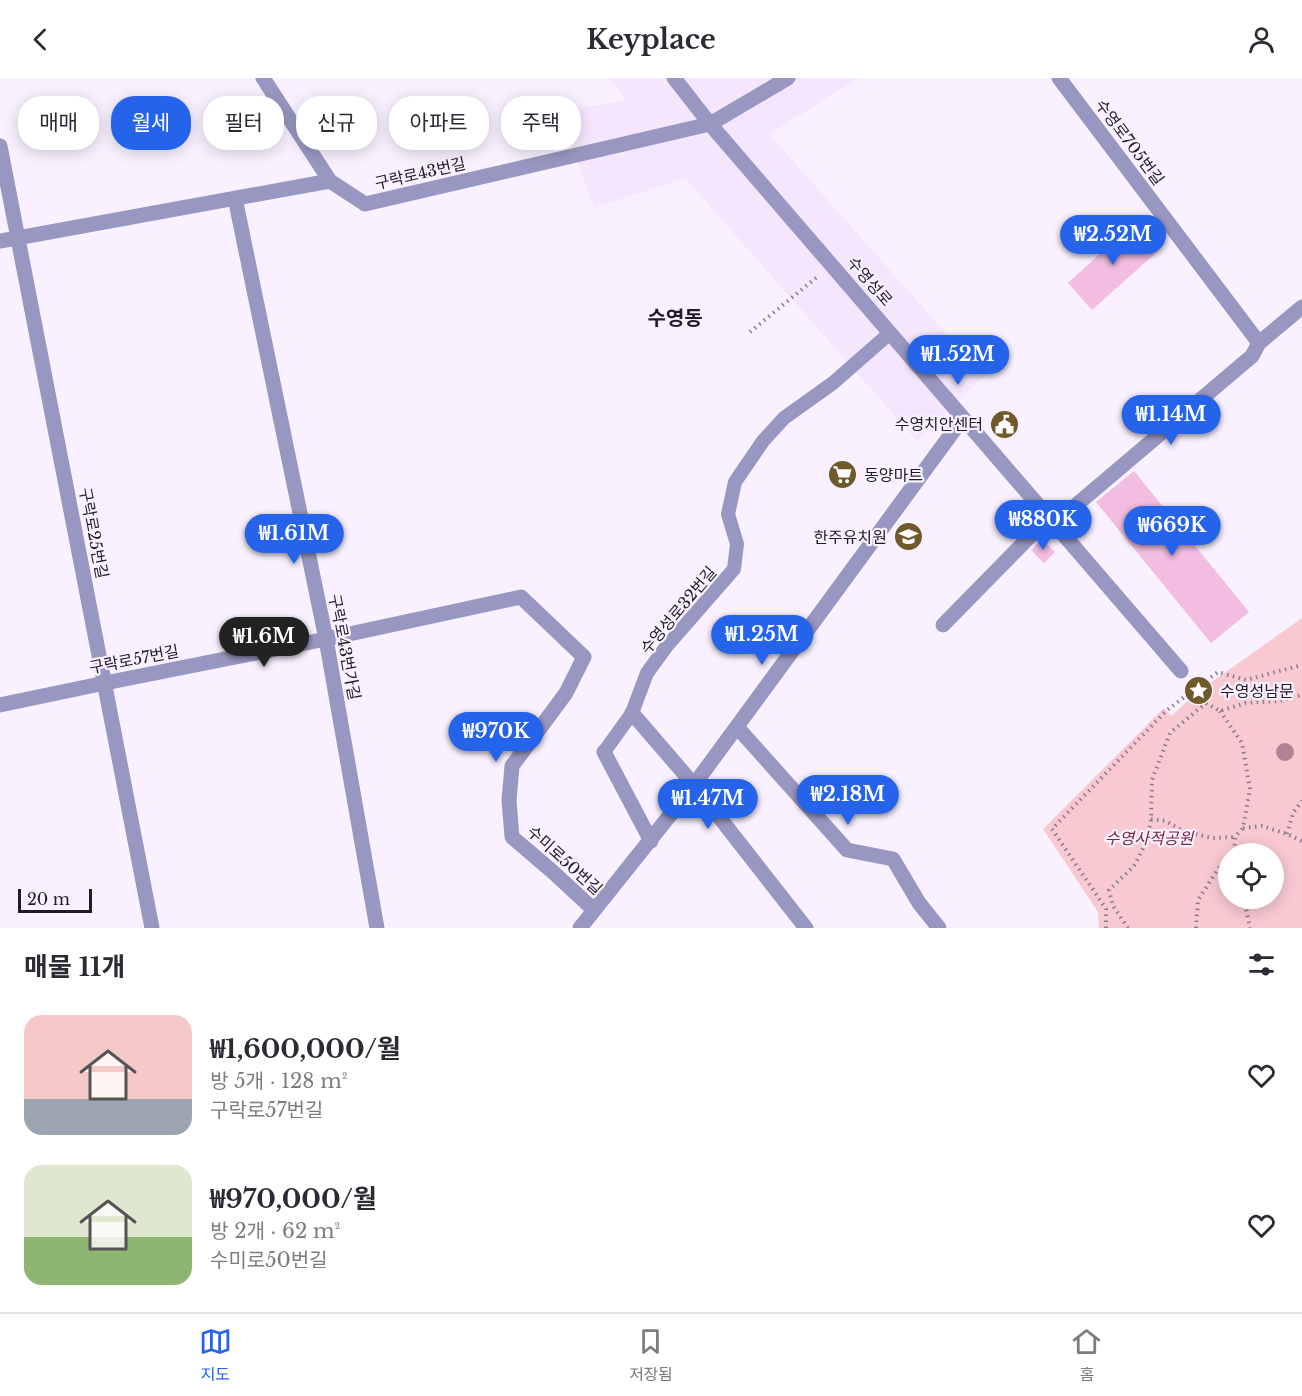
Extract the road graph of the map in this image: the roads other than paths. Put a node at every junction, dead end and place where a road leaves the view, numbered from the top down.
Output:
1 (263, 78) edge
2 (674, 78) edge
3 (788, 78) edge
4 (1059, 78) edge
5 (710, 124) junction
6 (0, 146) edge
7 (330, 181) junction
8 (235, 198) junction
9 (18, 238) junction
10 (0, 241) edge
11 (1302, 307) edge
12 (890, 333) junction
13 (1259, 343) junction
14 (963, 418) junction
15 (1052, 520) junction
16 (521, 597) joint
17 (943, 625) dead end
18 (326, 639) junction
19 (1181, 671) road end
20 (105, 683) junction
21 (0, 705) edge
22 (632, 713) junction
23 (738, 726) junction
24 (604, 752) joint
25 (694, 785) junction
26 (651, 841) junction
27 (594, 910) junction
28 (152, 928) edge
29 (377, 928) edge
30 (580, 928) edge
31 (806, 928) edge
32 (939, 928) edge

1 - 7 street
2 - 5 street, 수영성로
3 - 5 street
4 - 13 street, 수영로705번길
5 - 7 street, 구락로43번길
5 - 12 street, 수영성로
6 - 9 street, 구락로25번길
7 - 8 street
8 - 9 street
8 - 18 street, 구락로43번가길
9 - 10 street
9 - 20 street, 구락로25번길
11 - 13 street
12 - 14 street, 수영성로
12 - 22 lane, 수영성로32번길
13 - 15 street
14 - 15 street, 수영성로
14 - 23 street, 수미로50번길
15 - 17 street
15 - 19 street, 수영성로
16 - 18 street, 구락로57번길
16 - 27 street, 수미로50번길
18 - 20 street, 구락로57번길
18 - 29 street, 구락로43번가길
20 - 21 street, 구락로57번길
20 - 28 street, 구락로25번길
22 - 24 lane, 수영성로32번길
22 - 25 street
23 - 25 street, 수미로50번길
23 - 32 street
24 - 26 street
25 - 26 street, 수미로50번길
25 - 31 street
26 - 27 street, 수미로50번길
27 - 30 street, 수미로50번길

